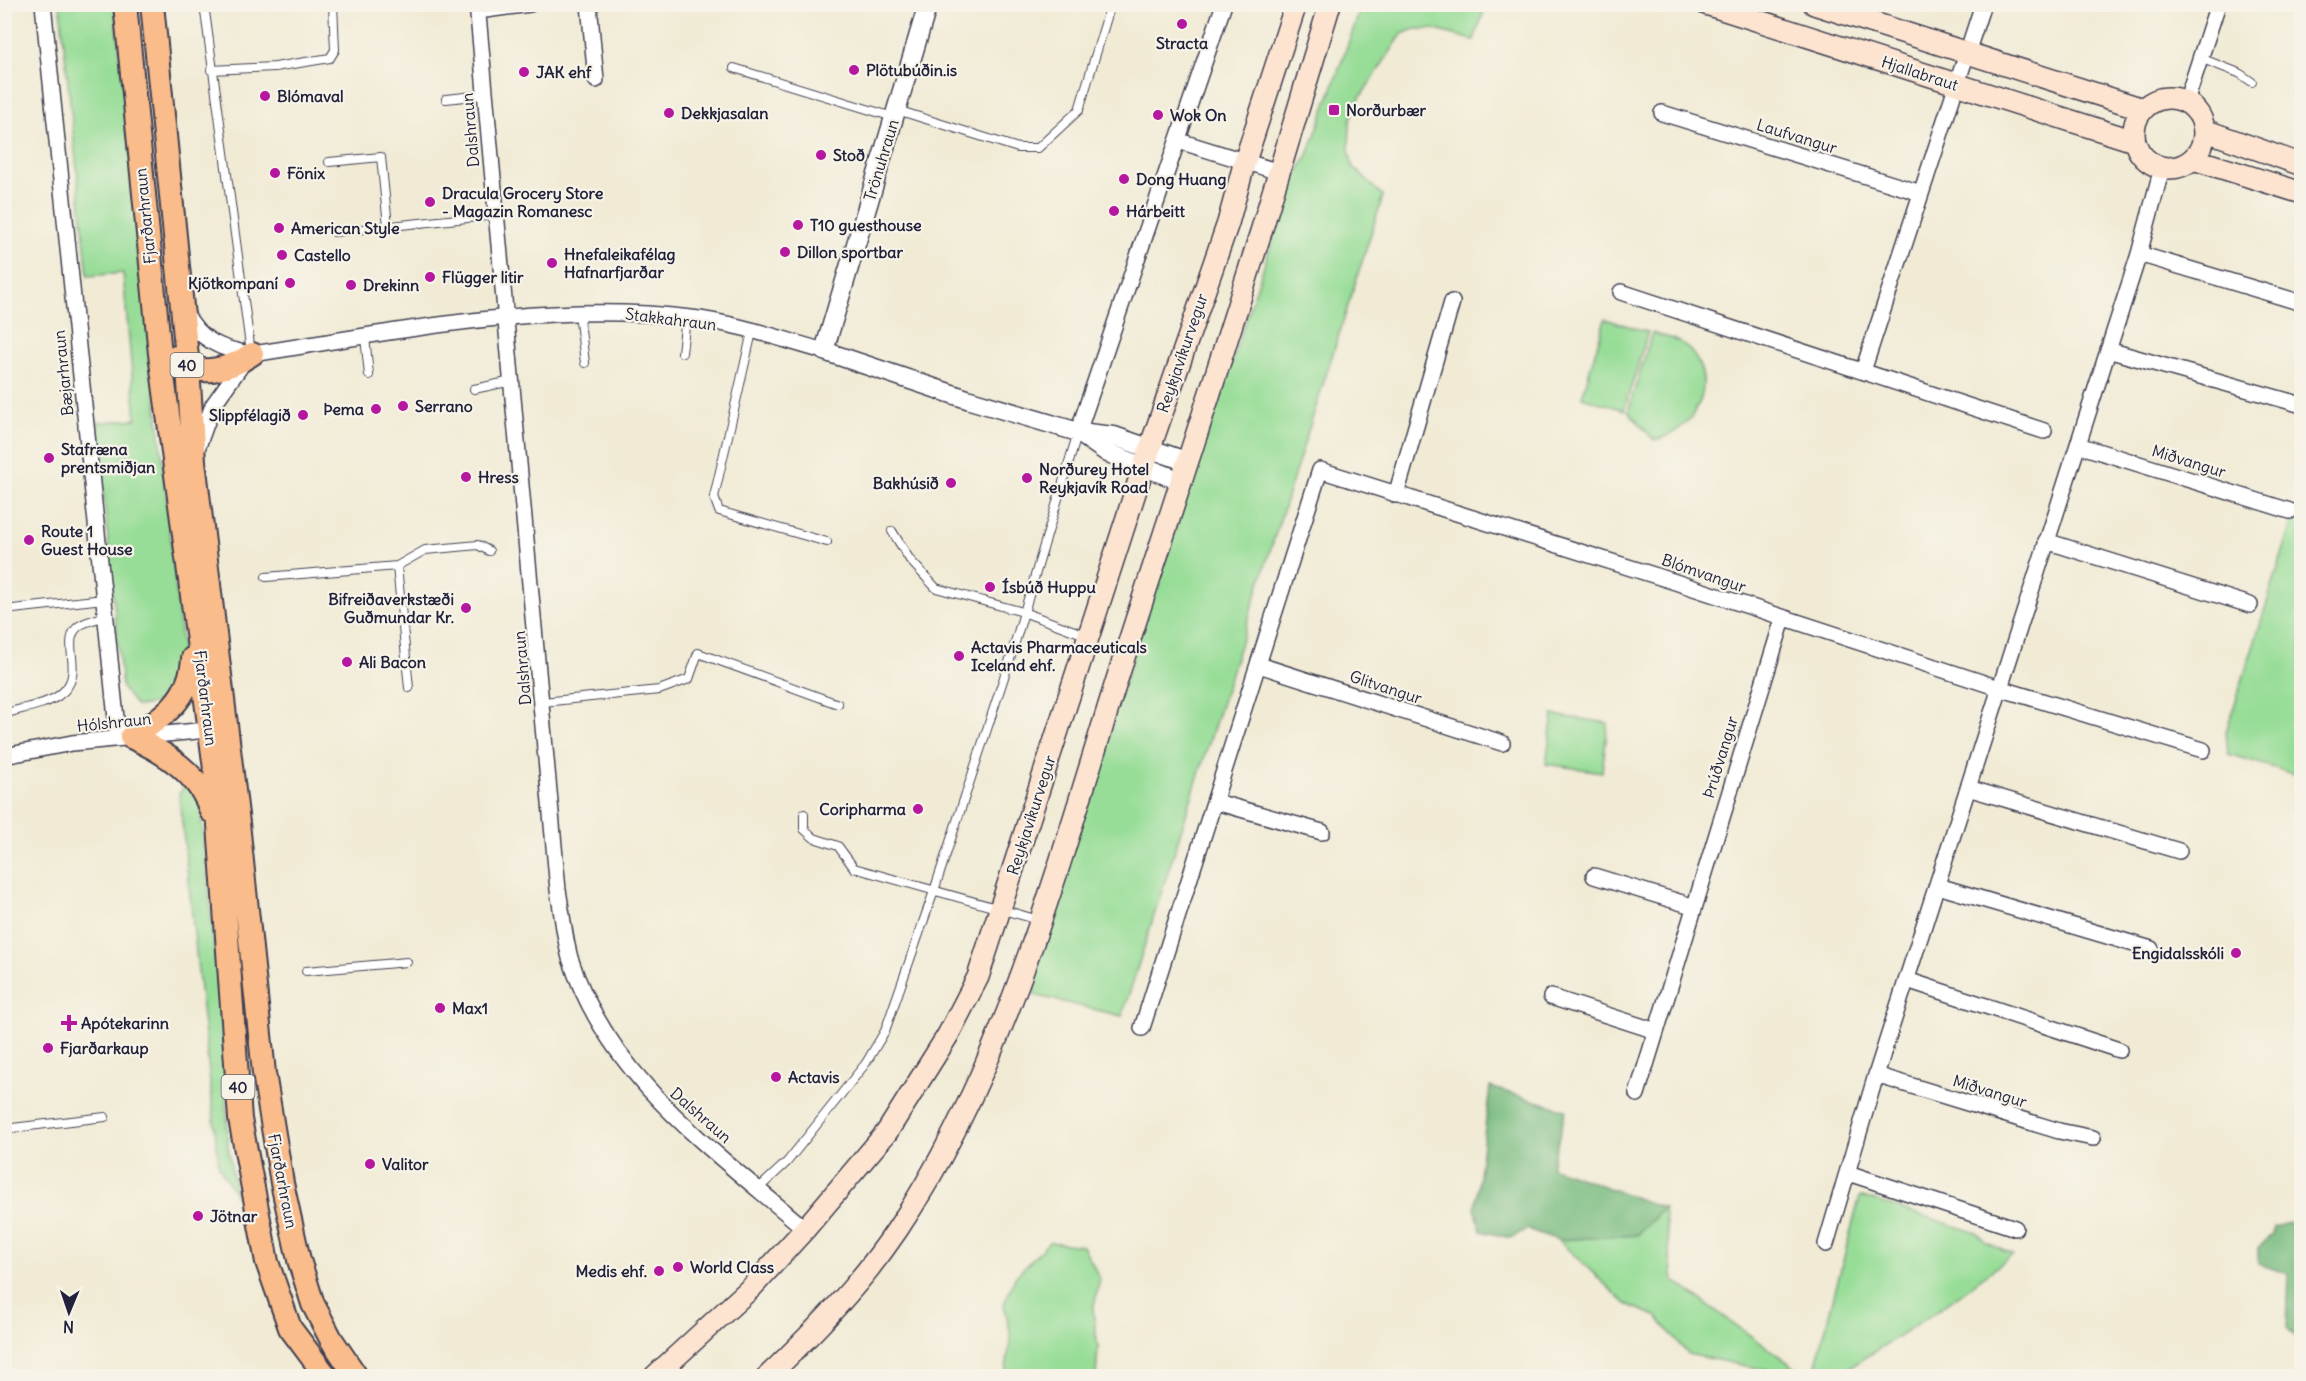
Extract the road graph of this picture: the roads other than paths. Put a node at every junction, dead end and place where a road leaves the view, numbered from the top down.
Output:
1 (43, 4) edge
2 (125, 4) edge
3 (152, 4) edge
4 (204, 4) edge
5 (333, 4) edge
6 (530, 4) edge
7 (589, 4) edge
8 (1111, 4) edge
9 (1224, 4) edge
10 (1296, 4) edge
11 (1330, 4) edge
12 (1706, 4) edge
13 (1814, 4) edge
14 (1983, 4) edge
15 (2218, 4) edge
16 (928, 5) edge
17 (478, 8) edge
18 (1967, 53) junction
19 (2200, 58) junction
20 (734, 68) dead end
21 (211, 70) junction
22 (596, 80) dead end
23 (2252, 82) dead end
24 (1956, 84) junction
25 (484, 95) junction
26 (446, 99) dead end
27 (2186, 102) junction
28 (2143, 109) junction
29 (1662, 113) dead end
30 (895, 114) junction
31 (2204, 130) junction
32 (1179, 141) junction
33 (2134, 141) junction
34 (2193, 159) junction
35 (1245, 161) junction
36 (329, 162) dead end
37 (2301, 165) edge
38 (2162, 168) junction
39 (1279, 172) junction
40 (1920, 193) junction
41 (2301, 193) edge
42 (496, 215) junction
43 (388, 226) junction
44 (334, 232) dead end
45 (2139, 254) junction
46 (1621, 292) dead end
47 (154, 300) junction
48 (1452, 302) dead end
49 (2301, 303) edge
50 (182, 306) junction
51 (579, 313) junction
52 (506, 317) junction
53 (686, 317) junction
54 (752, 332) junction
55 (365, 337) junction
56 (2108, 350) junction
57 (824, 351) junction
58 (252, 354) junction
59 (682, 354) dead end
60 (585, 363) dead end
61 (188, 367) junction
62 (1863, 371) junction
63 (369, 375) dead end
64 (512, 381) junction
65 (474, 389) dead end
66 (2301, 405) edge
67 (2044, 431) dead end
68 (1078, 432) junction
69 (2078, 446) junction
70 (1150, 447) junction
71 (194, 461) junction
72 (1143, 468) junction
73 (1184, 472) junction
74 (1396, 495) junction
75 (2290, 512) dead end
76 (892, 531) dead end
77 (2046, 540) junction
78 (827, 542) dead end
79 (489, 551) dead end
80 (397, 566) junction
81 (266, 577) dead end
82 (104, 599) junction
83 (2250, 605) dead end
84 (194, 608) junction
85 (4, 610) edge
86 (1023, 612) junction
87 (106, 616) junction
88 (1783, 619) junction
89 (1089, 636) junction
90 (1259, 665) junction
91 (409, 688) dead end
92 (1999, 688) junction
93 (543, 702) junction
94 (838, 704) dead end
95 (4, 714) edge
96 (218, 728) junction
97 (125, 738) junction
98 (1502, 743) dead end
99 (2203, 750) dead end
100 (4, 756) edge
101 (1968, 788) junction
102 (1216, 802) junction
103 (804, 814) dead end
104 (1322, 832) dead end
105 (219, 840) junction
106 (2179, 851) dead end
107 (1594, 876) dead end
108 (1938, 886) junction
109 (934, 891) junction
110 (1692, 906) junction
111 (1000, 909) junction
112 (1039, 920) junction
113 (2151, 949) dead end
114 (407, 962) dead end
115 (306, 971) dead end
116 (1907, 980) junction
117 (1551, 997) dead end
118 (1142, 1029) dead end
119 (1656, 1031) junction
120 (2119, 1050) dead end
121 (1876, 1075) junction
122 (1637, 1094) dead end
123 (105, 1117) dead end
124 (4, 1129) edge
125 (2093, 1138) dead end
126 (1848, 1173) junction
127 (758, 1189) junction
128 (2015, 1228) dead end
129 (805, 1229) junction
130 (1826, 1244) dead end
131 (290, 1328) junction
132 (308, 1377) edge
133 (326, 1377) edge
134 (356, 1377) edge
135 (655, 1377) edge
136 (768, 1377) edge

1 - 82 street, Bæjarhraun
2 - 47 main road, Fjarðarhraun / 40
3 - 50 main road, Fjarðarhraun / 40
4 - 21 lane
5 - 21 lane
6 - 17 street, Dalshraun
7 - 22 street
8 - 30 lane
9 - 32 street
10 - 35 main road, Reykjavíkurvegur
11 - 39 main road
12 - 24 main road, Hjallabraut
13 - 18 main road, Hjallabraut
14 - 18 street, Hjallabraut
15 - 19 street
16 - 30 street, Trönuhraun
17 - 25 street, Dalshraun
18 - 24 street
18 - 28 main road, Hjallabraut
19 - 23 lane
19 - 27 street
20 - 30 lane
21 - 58 lane
24 - 33 main road, Hjallabraut
24 - 40 street
25 - 26 lane
25 - 42 street, Dalshraun
27 - 28 main road
27 - 31 main road
28 - 33 main road
29 - 40 street, Laufvangur
30 - 57 street, Trönuhraun
31 - 34 main road
31 - 37 main road
32 - 35 street
32 - 68 street
33 - 38 main road
34 - 38 main road
34 - 41 main road
35 - 39 street
35 - 70 main road, Reykjavíkurvegur
36 - 43 lane
38 - 45 street
39 - 73 main road
40 - 62 street
42 - 43 lane
42 - 52 street, Dalshraun
43 - 44 lane
45 - 49 street
45 - 56 street
46 - 62 street
47 - 61 main road
47 - 84 main road, Fjarðarhraun / 40
48 - 74 street
50 - 58 street, Stakkahraun
50 - 61 main road, Fjarðarhraun / 40
51 - 52 street, Stakkahraun
51 - 53 street, Stakkahraun
51 - 60 lane
52 - 55 street, Stakkahraun
52 - 64 street, Dalshraun
53 - 54 street, Stakkahraun
53 - 59 lane
54 - 57 street, Stakkahraun
54 - 78 lane
55 - 58 street, Stakkahraun
55 - 63 lane
56 - 66 street
56 - 69 street
57 - 68 street, Stakkahraun
58 - 61 main road
58 - 71 street
61 - 71 main road, Fjarðarhraun / 40
62 - 67 street
64 - 65 lane
64 - 93 street, Dalshraun
68 - 70 street, Stakkahraun
68 - 72 street, Stakkahraun
68 - 86 lane
69 - 75 street, Miðvangur
69 - 77 street
70 - 72 main road, Reykjavíkurvegur
70 - 73 street, Stakkahraun
71 - 96 main road, Fjarðarhraun / 40
72 - 73 street, Stakkahraun
72 - 89 main road, Reykjavíkurvegur
73 - 112 main road
74 - 88 street, Blómvangur
74 - 90 street, Blómvangur
76 - 86 lane
77 - 83 street
77 - 92 street
79 - 80 lane
80 - 81 lane
80 - 91 lane
82 - 85 lane
82 - 87 street, Bæjarhraun
84 - 96 main road, Fjarðarhraun / 40
84 - 97 main road
86 - 89 lane
86 - 109 lane
87 - 95 lane
87 - 97 street, Bæjarhraun
88 - 92 street, Blómvangur
88 - 110 street, Þrúðvangur
89 - 111 main road, Reykjavíkurvegur
90 - 98 street, Glitvangur
90 - 102 street
92 - 99 street
92 - 101 street
93 - 94 lane
93 - 127 street, Dalshraun
96 - 97 street, Hólshraun
96 - 105 main road, Fjarðarhraun / 40
96 - 134 main road, Fjarðarhraun / 40
97 - 100 street, Hólshraun
97 - 105 main road
101 - 106 street
101 - 108 street
102 - 104 street
102 - 118 street
103 - 109 lane
105 - 131 main road, Fjarðarhraun / 40
107 - 110 street
108 - 113 street
108 - 116 street
109 - 111 lane
109 - 127 lane
110 - 119 street, Þrúðvangur
111 - 112 lane
111 - 129 main road, Reykjavíkurvegur
112 - 136 main road
114 - 115 lane
116 - 120 street
116 - 121 street
117 - 119 street
119 - 122 street, Þrúðvangur
121 - 125 street, Miðvangur
121 - 126 street
123 - 124 lane
126 - 128 street
126 - 130 street
127 - 129 street, Dalshraun
129 - 135 main road, Reykjavíkurvegur
131 - 132 main road
131 - 133 main road, Fjarðarhraun / 40

